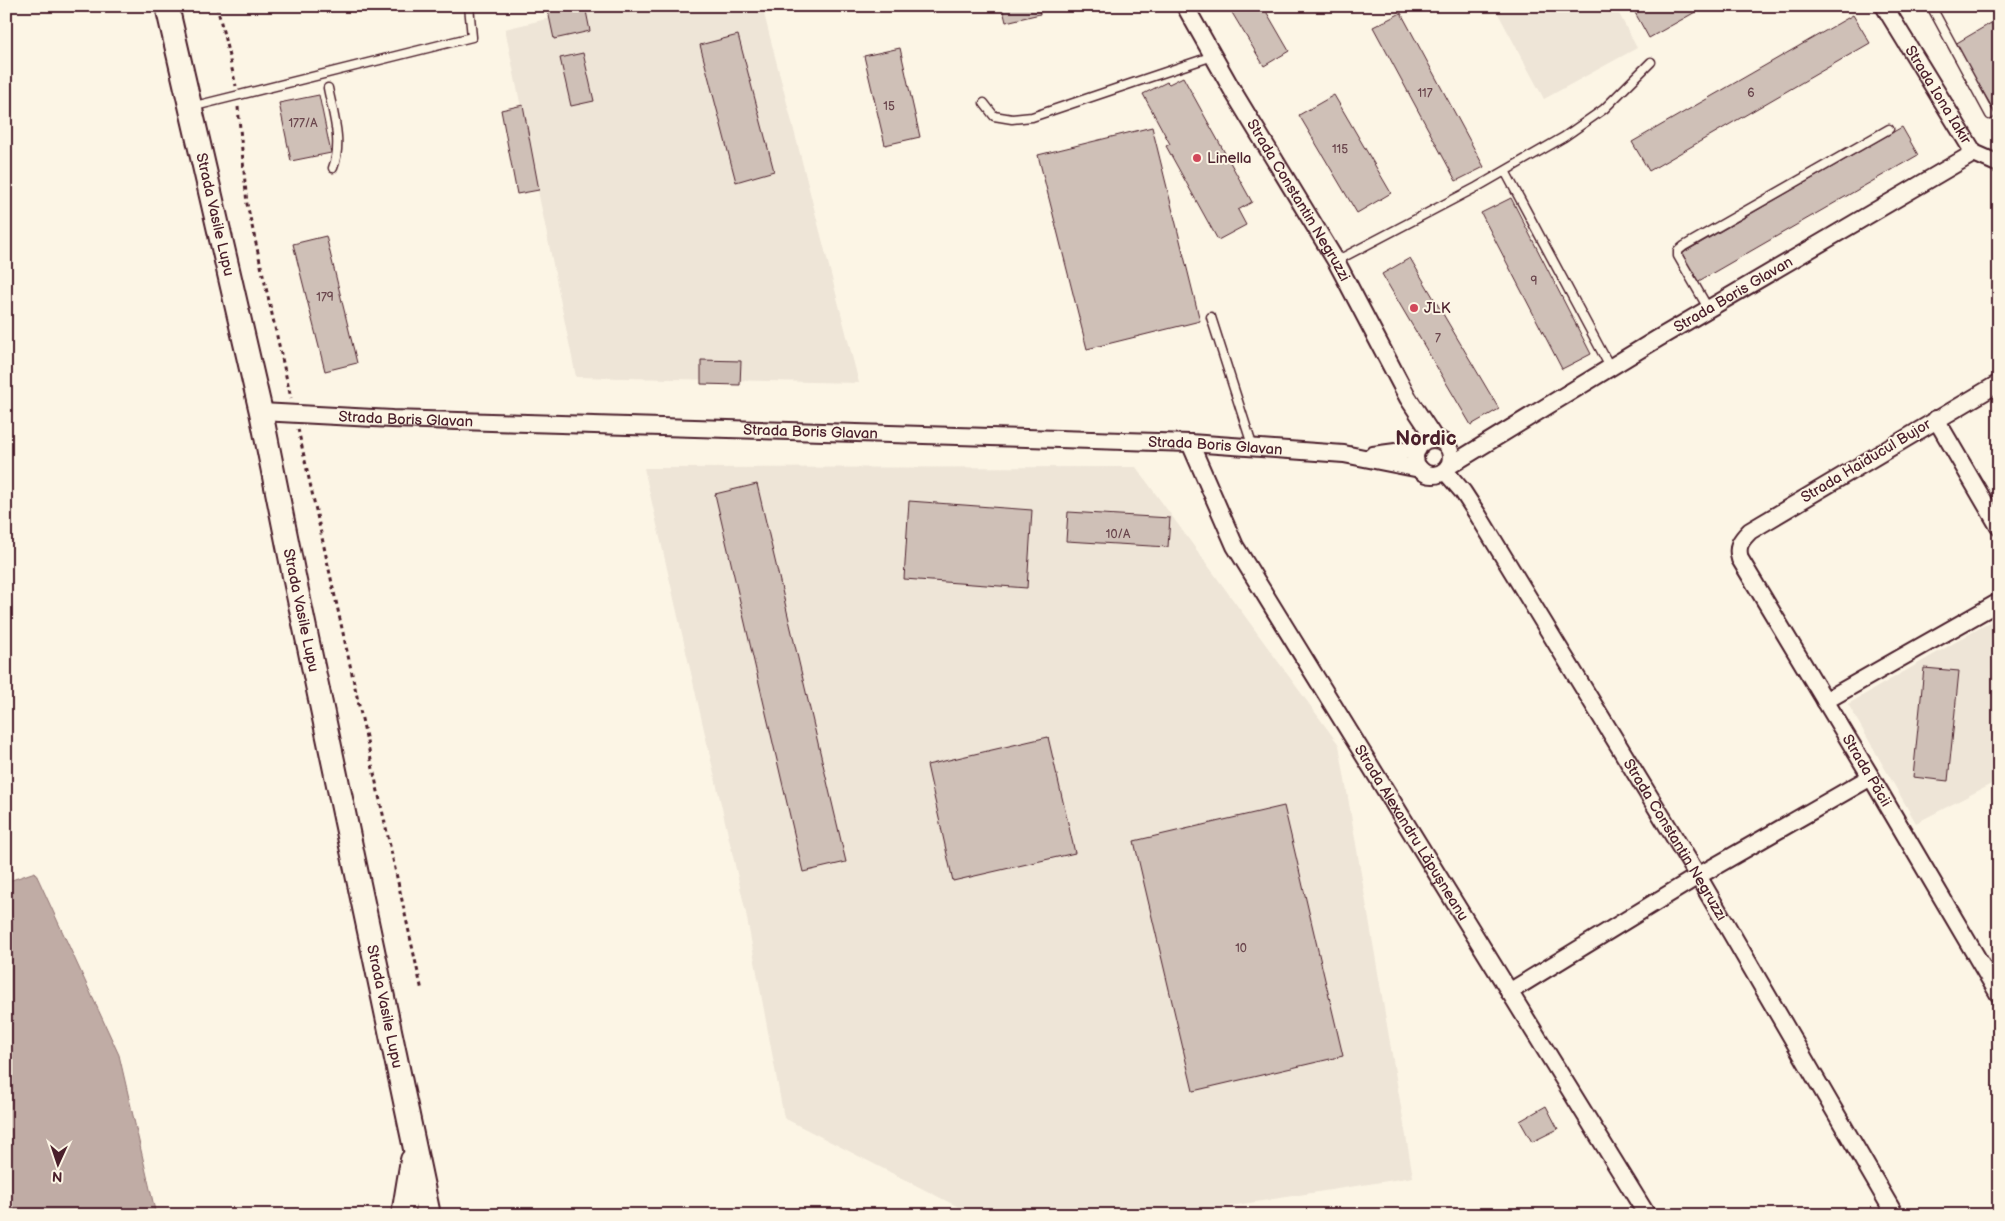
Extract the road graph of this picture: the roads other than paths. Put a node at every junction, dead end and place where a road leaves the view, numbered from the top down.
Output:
1 (167, 6) edge
2 (469, 6) edge
3 (1185, 6) edge
4 (1931, 6) edge
5 (1888, 10) edge
6 (1213, 56) junction
7 (1651, 62) dead end
8 (328, 88) dead end
9 (984, 103) dead end
10 (189, 107) junction
11 (1990, 115) dead end
12 (1889, 129) dead end
13 (1974, 153) junction
14 (1999, 164) edge
15 (333, 168) dead end
16 (1505, 171) junction
17 (1336, 261) junction
18 (1708, 308) junction
19 (1211, 317) dead end
20 (1610, 367) junction
21 (1999, 383) edge
22 (261, 412) junction
23 (1936, 419) junction
24 (1494, 437) junction
25 (1190, 443) junction
26 (1431, 444) junction
27 (1253, 448) junction
28 (1361, 457) junction
29 (1420, 469) junction
30 (1447, 469) junction
31 (1999, 527) edge
32 (1738, 545) joint
33 (1999, 602) edge
34 (1825, 701) junction
35 (1871, 777) junction
36 (1698, 876) junction
37 (1509, 992) junction
38 (1999, 995) edge
39 (414, 1149) junction
40 (403, 1215) edge
41 (429, 1215) edge
42 (1647, 1215) edge
43 (1896, 1215) edge

1 - 10 main road, Strada Vasile Lupu
2 - 10 lane
3 - 6 street, Strada Constantin Negruzzi
4 - 11 lane
5 - 13 street, Strada Iona Iakir
6 - 9 lane
6 - 17 street, Strada Constantin Negruzzi
7 - 16 lane
8 - 15 lane
10 - 22 main road, Strada Vasile Lupu
12 - 18 lane
13 - 14 street, Strada Iona Iakir
13 - 18 street, Strada Boris Glavan
16 - 17 lane
16 - 20 lane
17 - 26 street, Strada Constantin Negruzzi
18 - 20 street, Strada Boris Glavan
19 - 27 lane
20 - 24 street, Strada Boris Glavan
21 - 23 street, Strada Haiducul Bujor
22 - 25 street, Strada Boris Glavan
22 - 39 main road, Strada Vasile Lupu
23 - 31 street
23 - 32 street, Strada Haiducul Bujor
24 - 26 street, Strada Boris Glavan
24 - 30 street, Strada Boris Glavan
25 - 27 street, Strada Boris Glavan
25 - 37 street, Strada Alexandru Lăpușneanu
26 - 28 street, Strada Boris Glavan
26 - 29 street
26 - 30 street
27 - 28 street, Strada Boris Glavan
28 - 29 street, Strada Boris Glavan
29 - 30 street
30 - 36 street, Strada Constantin Negruzzi
32 - 34 street, Strada Păcii
33 - 34 street
34 - 35 street, Strada Păcii
35 - 36 street
35 - 38 street, Strada Păcii
36 - 37 street
36 - 43 street, Strada Constantin Negruzzi
37 - 42 street, Strada Alexandru Lăpușneanu
39 - 40 main road
39 - 41 main road, Strada Vasile Lupu

